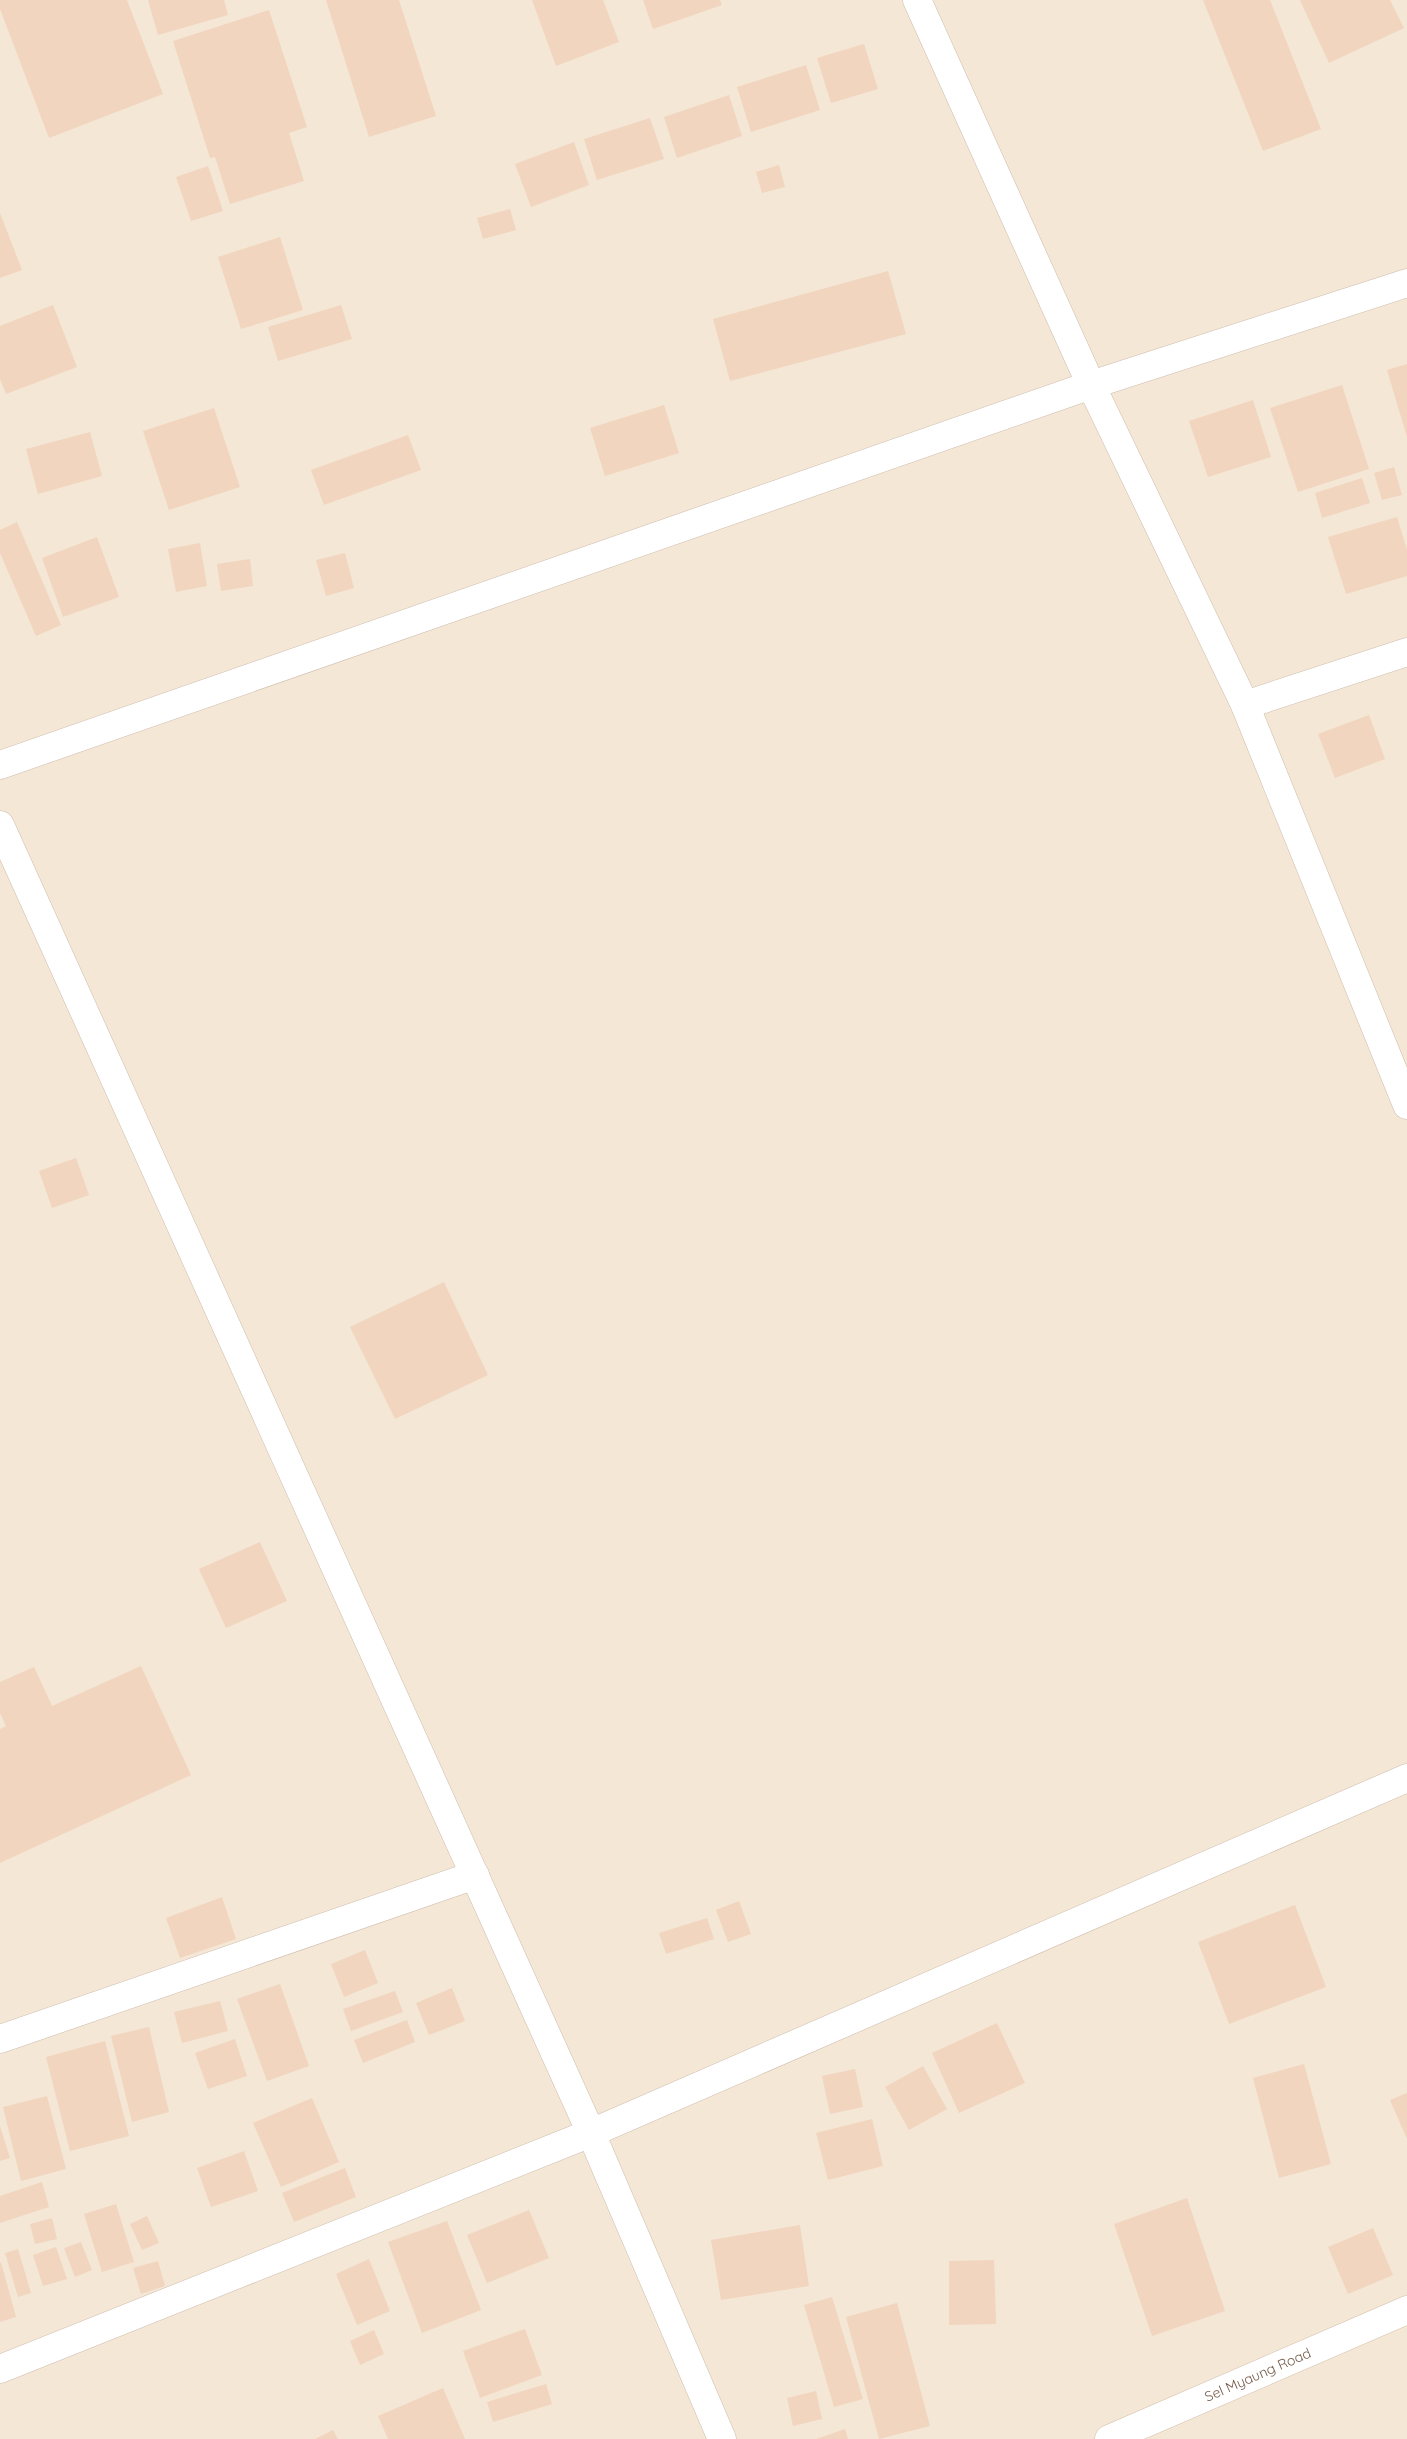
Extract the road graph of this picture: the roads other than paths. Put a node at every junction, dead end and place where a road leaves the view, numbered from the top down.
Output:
1 (917, 0) edge
2 (1407, 282) edge
3 (1091, 385) junction
4 (1407, 652) edge
5 (1245, 705) junction
6 (0, 765) edge
7 (0, 825) edge
8 (1402, 1074) edge
9 (1407, 1105) edge
10 (1407, 1778) edge
11 (475, 1875) junction
12 (0, 2039) edge
13 (591, 2133) junction
14 (1407, 2310) edge
15 (0, 2368) edge
16 (722, 2439) edge
17 (1109, 2439) edge

1 - 3 street
2 - 3 street
3 - 5 street
3 - 6 street
4 - 5 street
5 - 8 street
7 - 11 street
8 - 9 street
10 - 13 street
11 - 12 street
11 - 13 street
13 - 15 street
13 - 16 street
14 - 17 street, Sel Myaung Road

